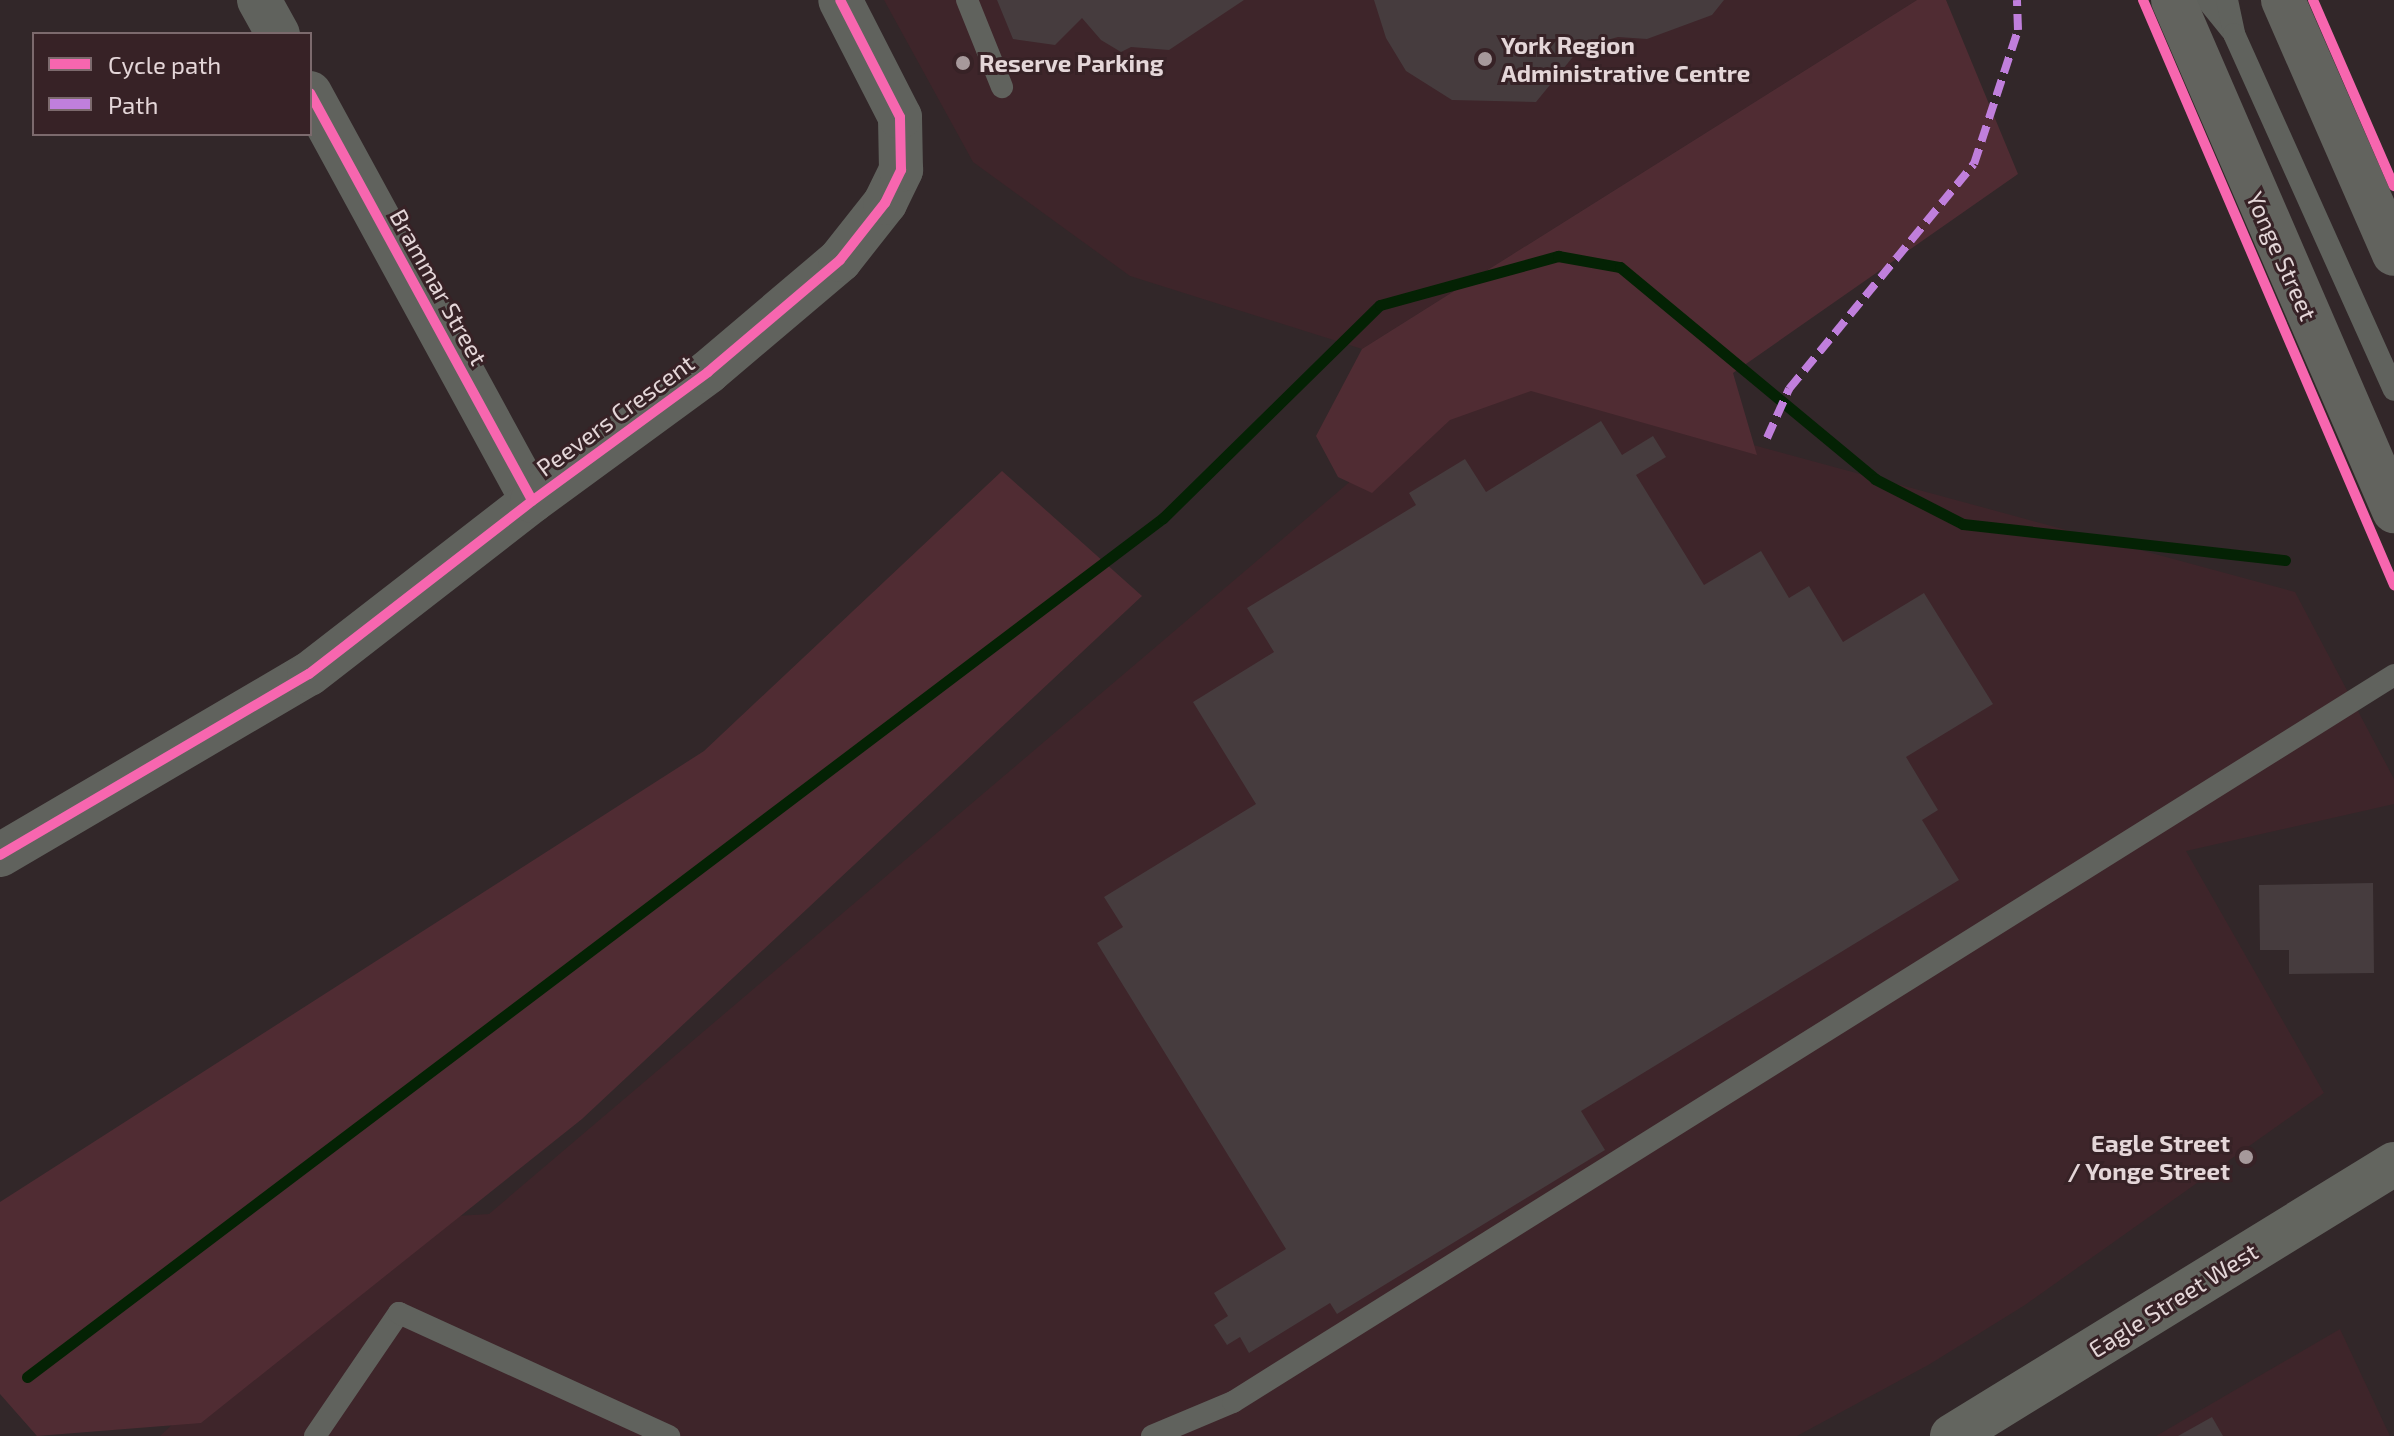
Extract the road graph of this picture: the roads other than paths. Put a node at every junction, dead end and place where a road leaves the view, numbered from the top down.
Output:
1 (259, 0) edge
2 (840, 0) edge
3 (967, 0) edge
4 (2173, 0) edge
5 (2207, 0) edge
6 (2227, 0) edge
7 (2283, 0) edge
8 (277, 32) edge
9 (2234, 34) junction
10 (1002, 87) dead end
11 (312, 97) edge
12 (2394, 254) edge
13 (2394, 390) edge
14 (532, 501) junction
15 (2394, 511) edge
16 (2394, 675) edge
17 (0, 855) edge
18 (2394, 1164) edge
19 (315, 1436) edge
20 (669, 1436) edge
21 (1152, 1436) edge
22 (1952, 1436) edge

1 - 8 street
2 - 14 street, Peevers Crescent
3 - 10 lane
4 - 15 main road, Yonge Street
5 - 9 lane
6 - 9 lane
7 - 12 main road
9 - 13 lane
11 - 14 street, Brammar Street
14 - 17 street, Peevers Crescent
16 - 21 lane
18 - 22 main road, Eagle Street West
19 - 20 lane

